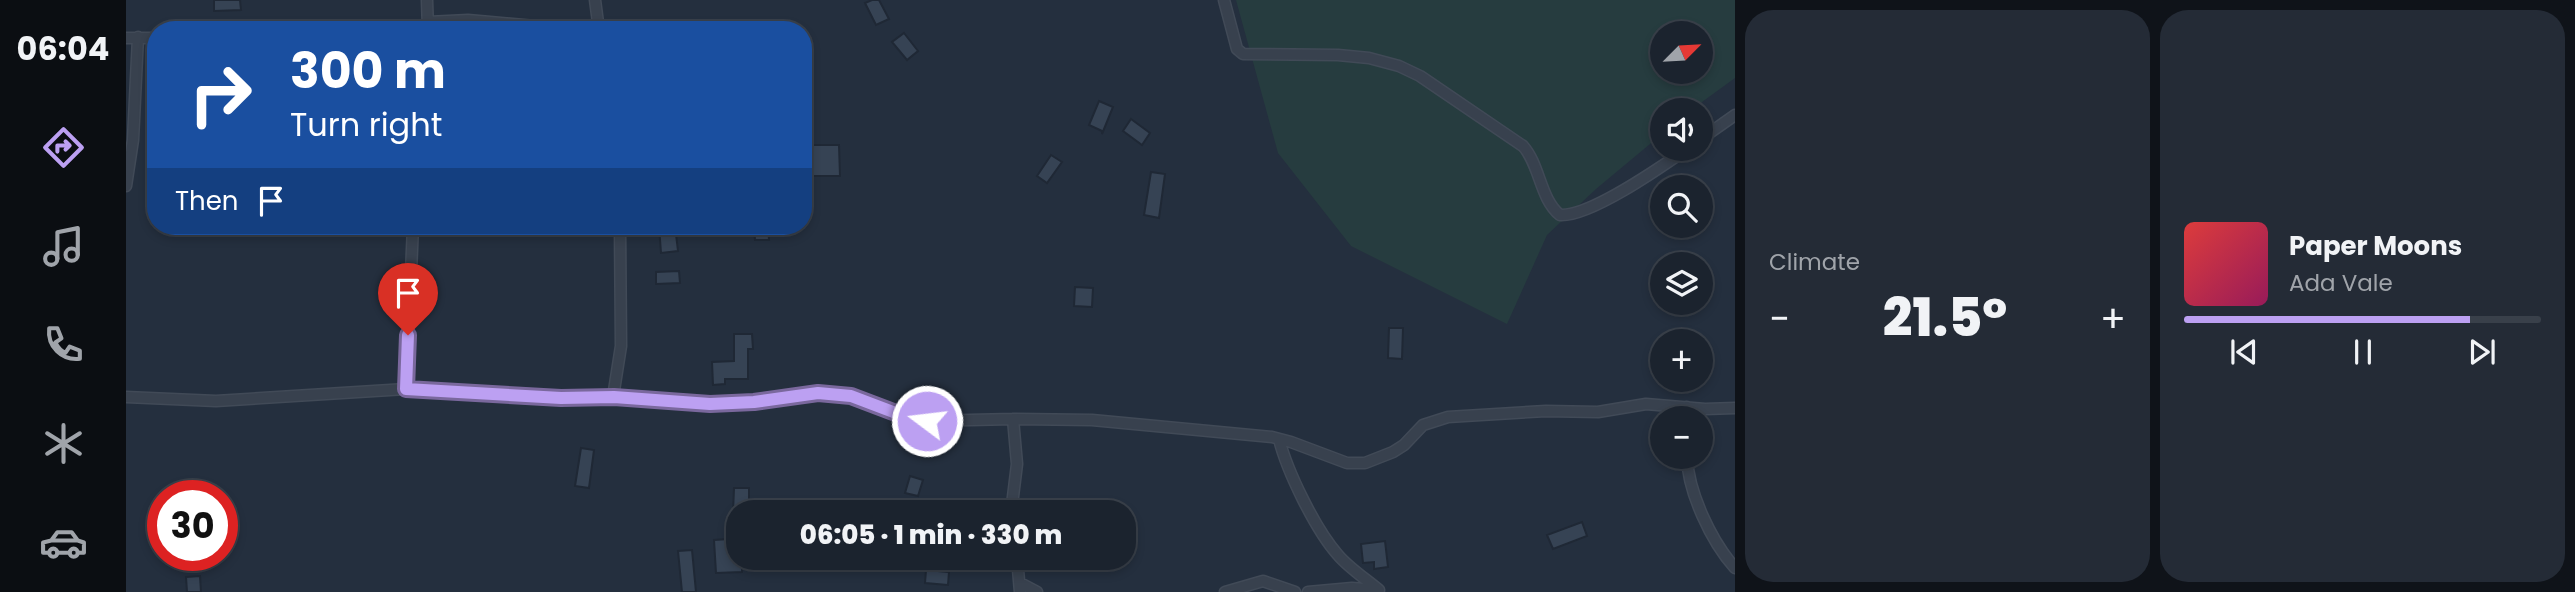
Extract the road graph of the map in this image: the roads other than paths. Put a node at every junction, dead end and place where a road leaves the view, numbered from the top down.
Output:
1 (427, 0) edge
2 (595, 0) edge
3 (1224, 0) edge
4 (428, 21) edge
5 (461, 21) edge
6 (482, 21) edge
7 (598, 21) edge
8 (138, 37) junction
9 (126, 38) edge
10 (147, 38) edge
11 (1735, 116) edge
12 (1713, 131) edge
13 (1669, 161) edge
14 (126, 186) edge
15 (413, 235) edge
16 (620, 235) edge
17 (406, 389) junction
18 (126, 397) edge
19 (614, 397) junction
20 (1655, 406) edge
21 (1735, 408) edge
22 (1713, 410) edge
23 (1013, 419) junction
24 (1279, 439) junction
25 (1688, 469) edge
26 (1013, 500) edge
27 (1735, 568) edge
28 (1020, 587) edge
29 (1382, 591) edge
30 (1037, 592) edge
31 (1225, 592) edge
32 (1295, 592) edge
33 (1308, 592) edge

1 - 4 street
2 - 7 street
3 - 13 street
5 - 6 street
8 - 9 street
8 - 10 street
8 - 14 street
11 - 12 street
15 - 17 street
16 - 19 street
17 - 18 street
17 - 19 street
19 - 23 street
20 - 24 street
21 - 22 street
23 - 24 street
23 - 26 street
24 - 29 street
25 - 27 street
28 - 30 street
29 - 33 street
31 - 32 street

